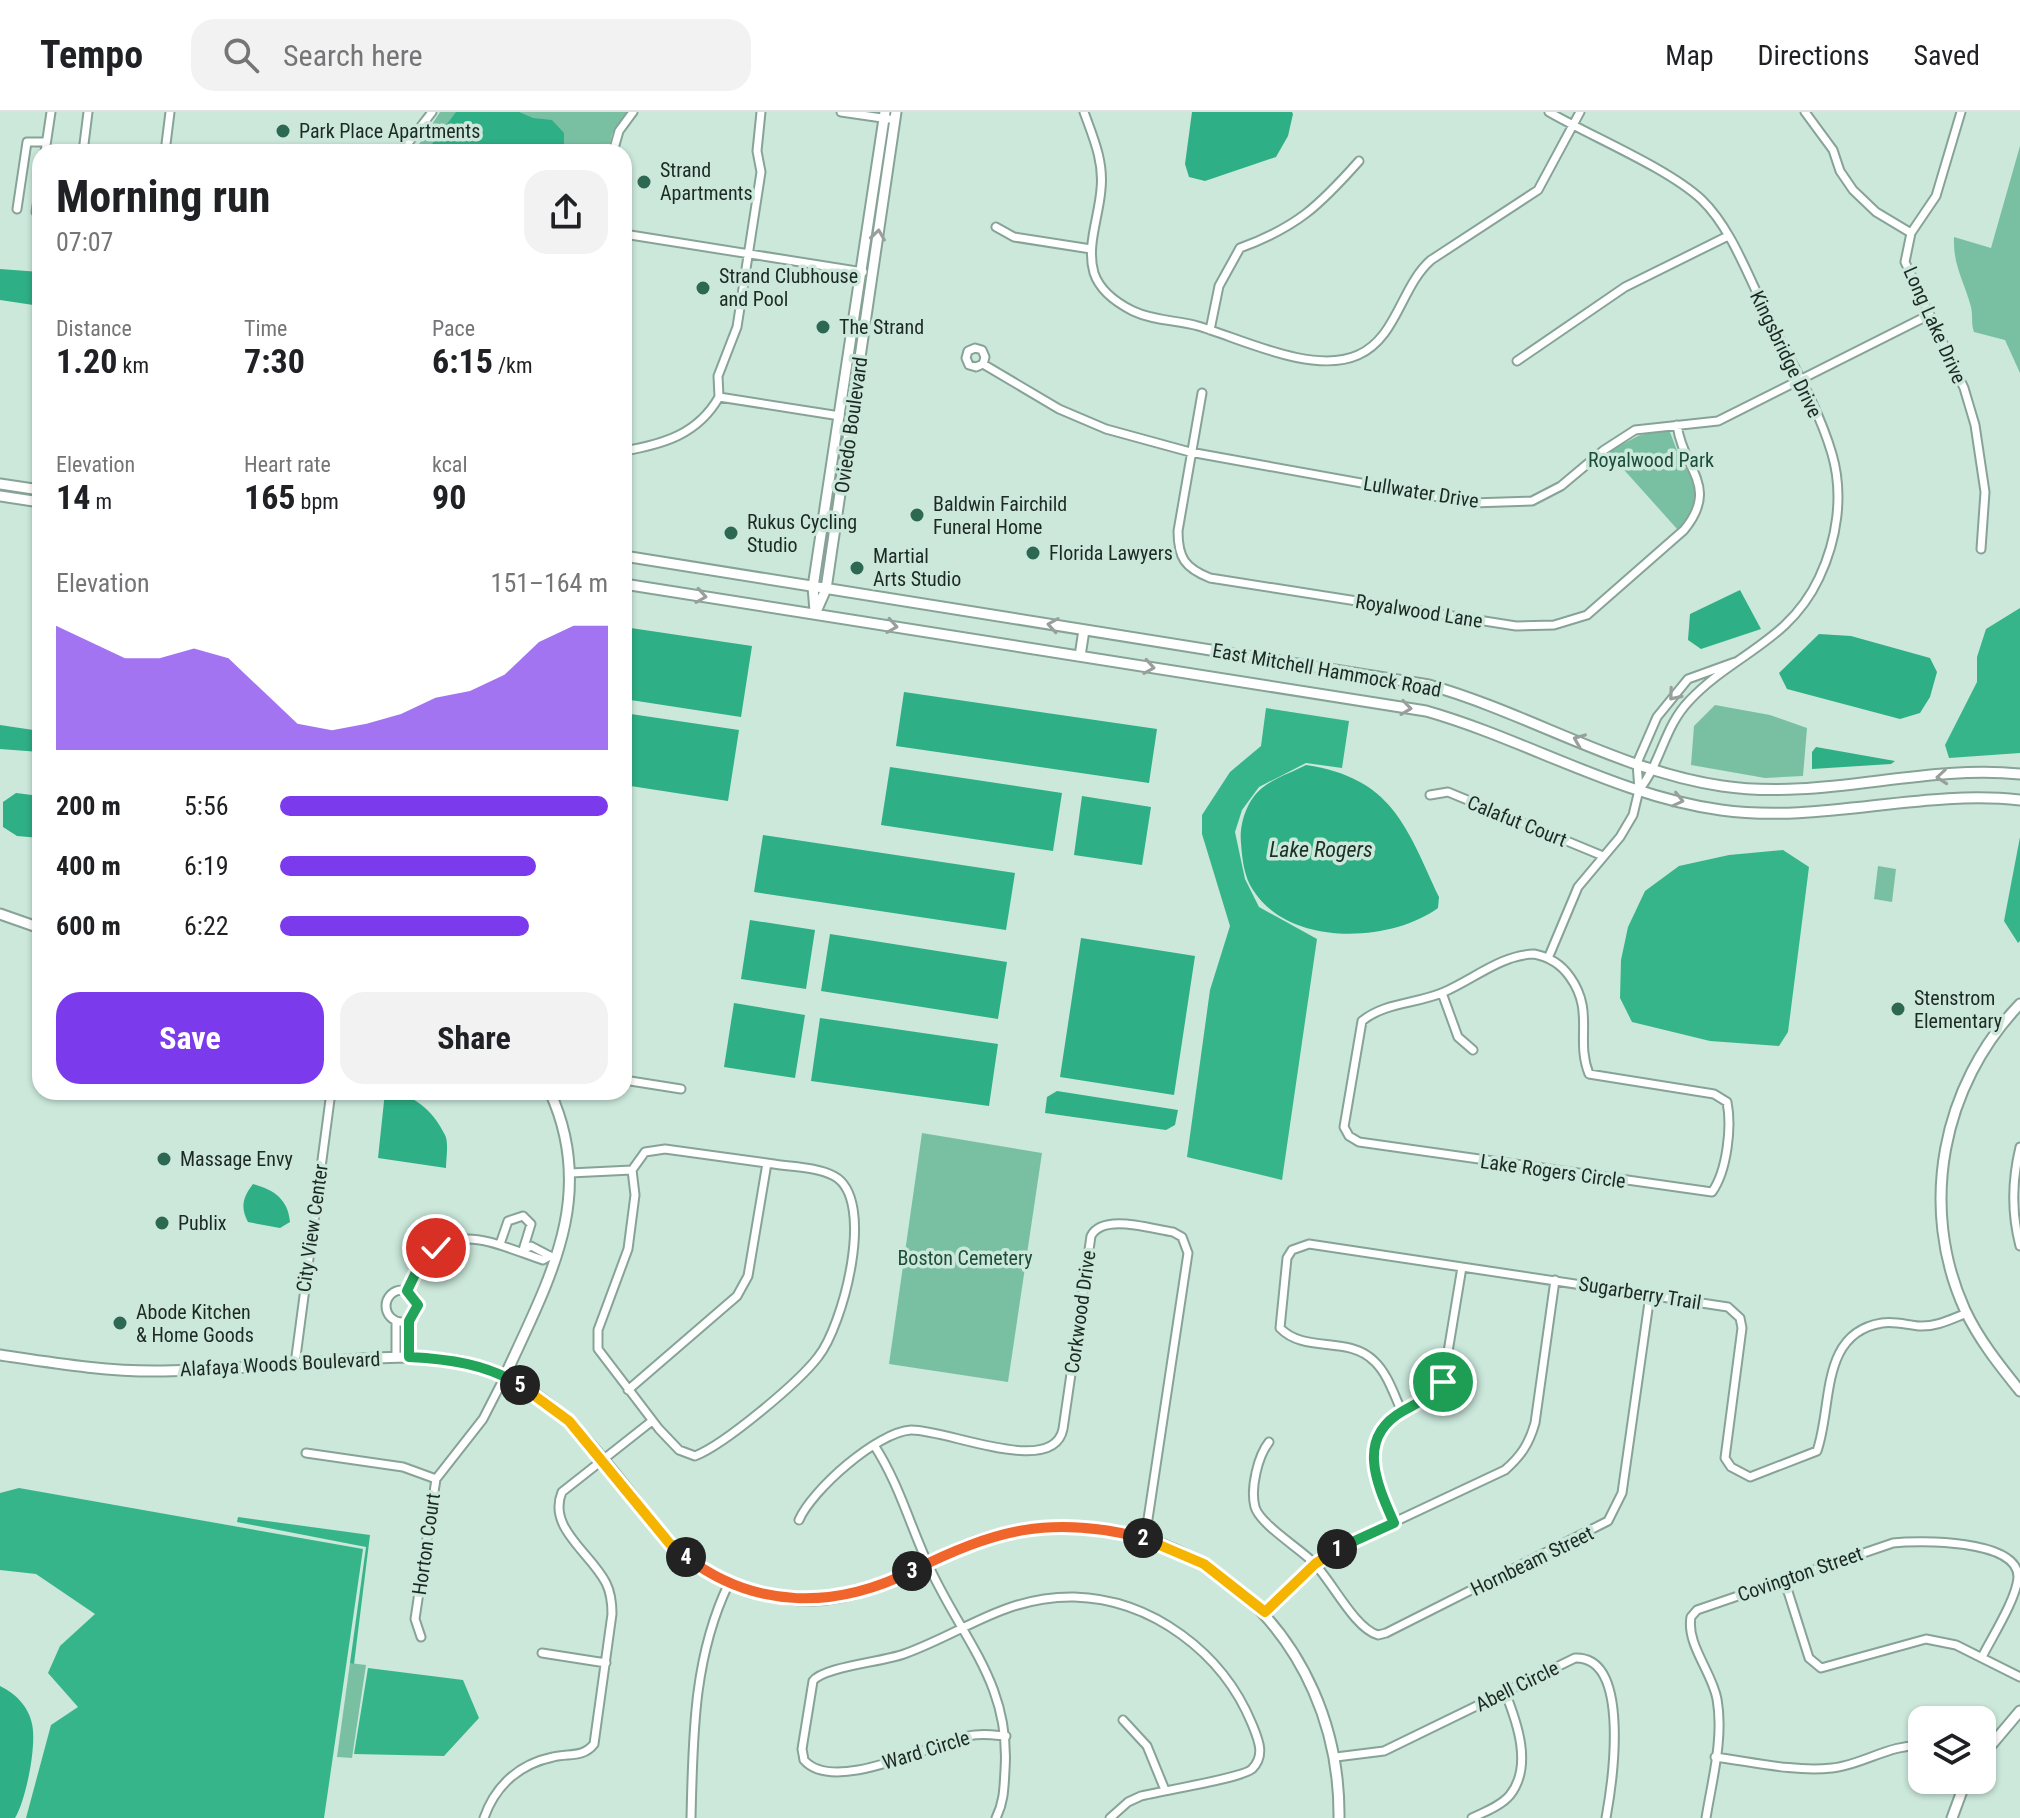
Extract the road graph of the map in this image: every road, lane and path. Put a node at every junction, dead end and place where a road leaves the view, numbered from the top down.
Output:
1 (51, 112) edge
2 (88, 112) edge
3 (170, 112) edge
4 (432, 112) edge
5 (633, 112) edge
6 (761, 112) edge
7 (841, 112) edge
8 (1084, 112) edge
9 (1549, 112) edge
10 (1580, 112) edge
11 (1805, 112) edge
12 (1961, 112) edge
13 (890, 115) edge
14 (1574, 126) junction
15 (46, 142) joint
16 (84, 144) edge
17 (166, 144) edge
18 (408, 144) edge
19 (615, 144) edge
20 (1359, 161) dead end
21 (17, 209) dead end
22 (996, 227) dead end
23 (1911, 233) junction
24 (632, 235) edge
25 (1728, 236) junction
26 (1091, 249) junction
27 (748, 254) junction
28 (867, 272) junction
29 (1929, 315) junction
30 (1210, 330) junction
31 (1517, 361) dead end
32 (983, 364) dead end
33 (1800, 380) junction
34 (1202, 393) dead end
35 (719, 397) junction
36 (840, 416) junction
37 (853, 418) junction
38 (1677, 425) junction
39 (632, 449) edge
40 (1190, 452) junction
41 (0, 484) edge
42 (32, 489) edge
43 (0, 496) edge
44 (32, 501) edge
45 (1981, 549) dead end
46 (632, 557) edge
47 (632, 585) edge
48 (813, 587) junction
49 (826, 589) junction
50 (815, 614) junction
51 (1084, 630) junction
52 (1080, 656) junction
53 (1741, 660) junction
54 (1637, 763) junction
55 (1655, 770) junction
56 (2020, 774) edge
57 (1639, 790) junction
58 (1430, 795) dead end
59 (2020, 800) edge
60 (1603, 856) junction
61 (0, 914) edge
62 (32, 925) edge
63 (1549, 956) junction
64 (1442, 993) junction
65 (2020, 1004) edge
66 (1473, 1050) dead end
67 (632, 1081) edge
68 (681, 1089) dead end
69 (330, 1100) edge
70 (555, 1100) edge
71 (2020, 1147) edge
72 (767, 1163) junction
73 (632, 1170) junction
74 (570, 1173) junction
75 (500, 1244) junction
76 (2020, 1246) edge
77 (523, 1250) junction
78 (554, 1257) junction
79 (1462, 1267) junction
80 (1555, 1280) junction
81 (407, 1291) junction
82 (1650, 1295) junction
83 (1967, 1313) junction
84 (409, 1321) junction
85 (396, 1322) junction
86 (0, 1355) edge
87 (396, 1357) junction
88 (409, 1357) junction
89 (295, 1364) junction
90 (505, 1376) junction
91 (628, 1390) junction
92 (2020, 1391) edge
93 (1402, 1412) junction
94 (652, 1421) junction
95 (1269, 1442) dead end
96 (874, 1445) junction
97 (306, 1453) dead end
98 (601, 1459) junction
99 (436, 1479) junction
100 (799, 1520) dead end
101 (1394, 1523) junction
102 (1145, 1539) junction
103 (928, 1563) junction
104 (1315, 1564) junction
105 (1784, 1579) junction
106 (729, 1583) junction
107 (1265, 1612) junction
108 (963, 1628) junction
109 (421, 1637) dead end
110 (542, 1653) dead end
111 (1982, 1657) junction
112 (606, 1663) junction
113 (2020, 1677) edge
114 (1505, 1692) junction
115 (2020, 1711) edge
116 (1123, 1720) dead end
117 (1006, 1736) junction
118 (1996, 1739) edge
119 (1908, 1747) edge
120 (1336, 1757) junction
121 (1715, 1757) junction
122 (1165, 1790) junction
123 (1961, 1794) edge
124 (484, 1818) edge
125 (691, 1818) edge
126 (996, 1818) edge
127 (1110, 1818) edge
128 (1339, 1818) edge
129 (1472, 1818) edge
130 (1606, 1818) edge
131 (1706, 1818) edge
132 (1952, 1818) edge

1 - 15 street
2 - 16 street
3 - 17 street
4 - 18 street
5 - 19 street
6 - 27 street
7 - 13 street
8 - 26 street
9 - 14 street, Kingsbridge Drive
10 - 14 street
11 - 23 street
12 - 23 street
13 - 28 street, Oviedo Boulevard
14 - 25 street, Kingsbridge Drive
14 - 30 street
15 - 21 street
20 - 30 street
22 - 26 street
23 - 29 street, Long Lake Drive
24 - 27 street
25 - 31 street
25 - 33 street, Kingsbridge Drive
26 - 30 street
27 - 28 street
27 - 35 street
28 - 36 street, Oviedo Boulevard
28 - 37 street, Oviedo Boulevard
29 - 33 street, Lullwater Drive
29 - 45 street, Long Lake Drive
32 - 40 street, Lullwater Drive
33 - 38 street, Lullwater Drive
33 - 53 street, Kingsbridge Drive
34 - 40 street, Royalwood Lane
35 - 36 street
35 - 39 street
36 - 37 street
36 - 48 street, Oviedo Boulevard
37 - 49 street, Oviedo Boulevard
38 - 40 street, Lullwater Drive
38 - 40 street, Royalwood Lane
41 - 42 street
43 - 44 street
46 - 48 street, East Mitchell Hammock Road
47 -> 50 street, East Mitchell Hammock Road
48 - 49 street, East Mitchell Hammock Road
48 - 50 street, Oviedo Boulevard
49 - 50 street, Oviedo Boulevard
51 -> 49 street, East Mitchell Hammock Road
50 -> 52 street, East Mitchell Hammock Road
51 - 52 street
54 -> 51 street, East Mitchell Hammock Road
52 -> 57 street, East Mitchell Hammock Road
53 -> 54 street, Kingsbridge Drive
53 - 55 street, Kingsbridge Drive
54 - 55 street, East Mitchell Hammock Road
54 - 57 street, Kingsbridge Drive
56 -> 55 street, East Mitchell Hammock Road
55 - 57 street, Kingsbridge Drive
57 -> 59 street, East Mitchell Hammock Road
57 - 60 street
58 - 60 street, Calafut Court
60 - 63 street
61 - 62 street
63 - 64 street, Lake Rogers Circle
63 - 64 street, Lake Rogers Circle
64 - 66 street
65 - 83 street
67 - 68 street
69 - 89 street, City View Center
70 - 74 street
71 - 76 street
72 - 73 street
72 - 91 street
72 - 94 street
73 - 74 street
73 - 91 street
74 - 78 street
75 - 77 street
75 - 77 street
75 - 81 street
77 - 78 street
78 - 90 street
79 - 80 street, Sugarberry Trail
79 - 93 street
79 - 93 street, Sugarberry Trail
80 - 82 street, Sugarberry Trail
80 - 101 street
81 - 84 street
81 - 85 street
82 - 83 street, Sugarberry Trail
82 - 104 street, Hornbeam Street
83 - 92 street
84 - 85 street
84 - 88 street
85 - 87 street
86 - 89 street, Alafaya Woods Boulevard
87 - 88 street, Alafaya Woods Boulevard
87 - 89 street, Alafaya Woods Boulevard
88 - 90 street, Alafaya Woods Boulevard
90 - 98 street, Alafaya Woods Boulevard
90 - 99 street, Horton Court
91 - 94 street
93 - 101 street
94 - 98 street
95 - 104 street
96 - 100 street, Corkwood Drive
96 - 102 street, Corkwood Drive
96 - 103 street
97 - 99 street
98 - 106 street, Alafaya Woods Boulevard
98 - 112 street
99 - 109 street, Horton Court
101 - 104 street
102 - 103 street, Alafaya Woods Boulevard
102 - 107 street, Alafaya Woods Boulevard
103 - 106 street, Alafaya Woods Boulevard
103 - 108 street
104 - 107 street
105 - 111 street
105 - 111 street, Covington Street
105 - 121 street, Covington Street
106 - 125 street
107 - 120 street, Alafaya Woods Boulevard
108 - 117 street
108 - 117 street, Ward Circle
108 - 122 street
110 - 112 street
111 - 113 street
112 - 124 street
114 - 120 street, Abell Circle
114 - 129 street
114 - 130 street, Abell Circle
115 - 118 street
116 - 122 street
117 - 126 street
119 - 121 street
120 - 128 street, Alafaya Woods Boulevard
121 - 131 street, Covington Street
122 - 127 street
123 - 132 street

